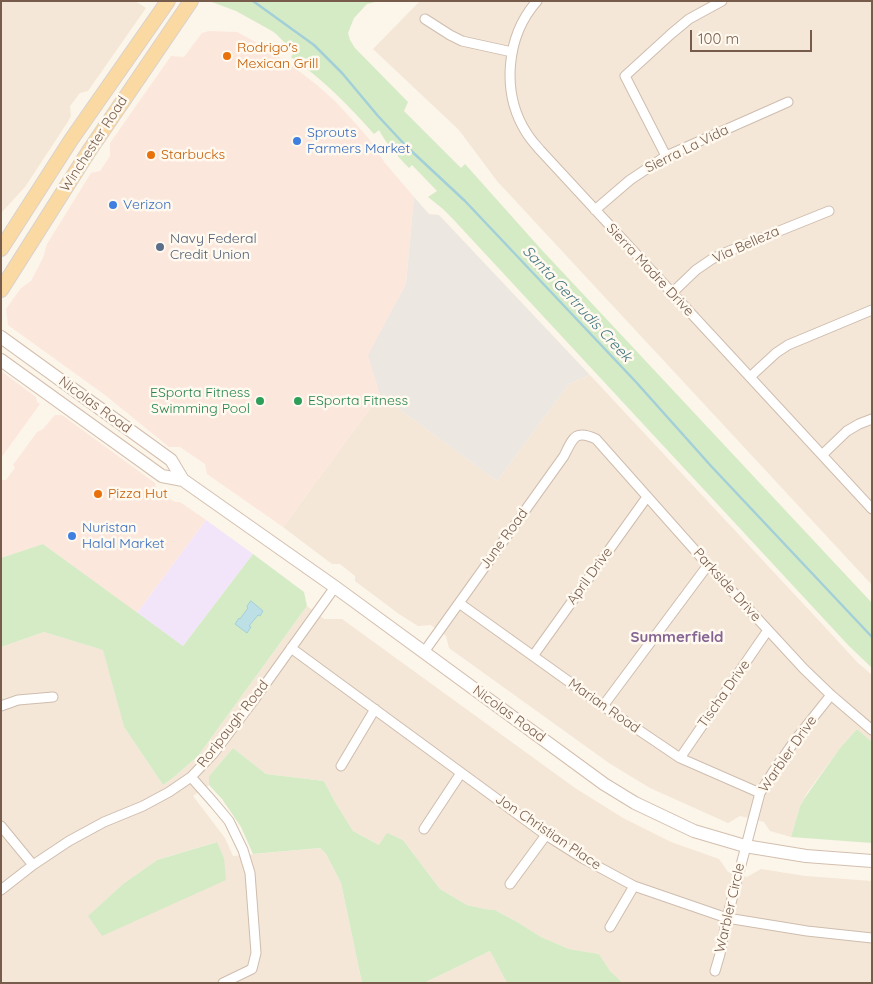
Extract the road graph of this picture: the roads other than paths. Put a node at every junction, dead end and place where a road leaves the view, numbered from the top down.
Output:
1 (191, 1) edge
2 (537, 1) edge
3 (722, 1) edge
4 (165, 6) edge
5 (424, 19) dead end
6 (512, 52) junction
7 (788, 102) dead end
8 (666, 156) junction
9 (596, 210) junction
10 (829, 210) dead end
11 (1, 249) edge
12 (1, 290) edge
13 (672, 293) junction
14 (872, 310) edge
15 (1, 336) edge
16 (1, 360) edge
17 (750, 377) junction
18 (872, 419) edge
19 (588, 435) joint
20 (822, 455) junction
21 (183, 480) junction
22 (647, 497) junction
23 (872, 509) edge
24 (708, 565) junction
25 (335, 587) junction
26 (458, 603) junction
27 (768, 630) junction
28 (291, 648) junction
29 (424, 652) junction
30 (533, 656) junction
31 (831, 695) junction
32 (53, 697) dead end
33 (1, 706) edge
34 (603, 706) junction
35 (375, 709) junction
36 (872, 730) edge
37 (680, 758) junction
38 (341, 766) dead end
39 (461, 773) junction
40 (191, 777) junction
41 (760, 793) junction
42 (1, 826) edge
43 (424, 829) dead end
44 (546, 835) junction
45 (745, 846) junction
46 (872, 861) edge
47 (33, 866) junction
48 (510, 884) dead end
49 (634, 886) junction
50 (1, 890) edge
51 (727, 918) junction
52 (610, 928) dead end
53 (872, 938) edge
54 (715, 970) dead end
55 (223, 983) edge

1 - 12 main road, Winchester Road
2 - 6 street, Sierra Madre Drive
3 - 8 street
4 - 11 main road, Winchester Road
5 - 6 street
6 - 9 street, Sierra Madre Drive
7 - 8 street, Sierra La Vida
8 - 9 street, Sierra La Vida
9 - 13 street, Sierra Madre Drive
10 - 13 street, Via Belleza
13 - 17 street, Sierra Madre Drive
14 - 17 street
15 - 21 main road, Nicolas Road
16 - 21 main road, Nicolas Road
17 - 20 street, Sierra Madre Drive
18 - 20 street
19 - 22 street, Parkside Drive
19 - 26 street, June Road
20 - 23 street, Sierra Madre Drive
21 - 25 main road, Nicolas Road
22 - 24 street, Parkside Drive
22 - 30 street, April Drive
24 - 27 street, Parkside Drive
24 - 34 street
25 - 28 street, Roripaugh Road
25 - 29 main road, Nicolas Road
26 - 29 street, June Road
26 - 30 street, Marian Road
27 - 31 street, Parkside Drive
27 - 37 street, Tischa Drive
28 - 35 street, Jon Christian Place
28 - 40 street, Roripaugh Road
29 - 45 main road, Nicolas Road
30 - 34 street, Marian Road
31 - 36 street, Parkside Drive
31 - 41 street, Warbler Drive
32 - 33 street
34 - 37 street, Marian Road
35 - 38 street
35 - 39 street, Jon Christian Place
37 - 41 street, Marian Road
39 - 43 street
39 - 44 street, Jon Christian Place
40 - 47 street, Roripaugh Road
40 - 55 street
41 - 45 street, Warbler Drive
42 - 47 street
44 - 48 street
44 - 49 street, Jon Christian Place
45 - 46 main road, Nicolas Road
45 - 51 street, Warbler Circle
47 - 50 street, Roripaugh Road
49 - 51 street, Jon Christian Place
49 - 52 street
51 - 53 street, Jon Christian Place
51 - 54 street, Warbler Circle

